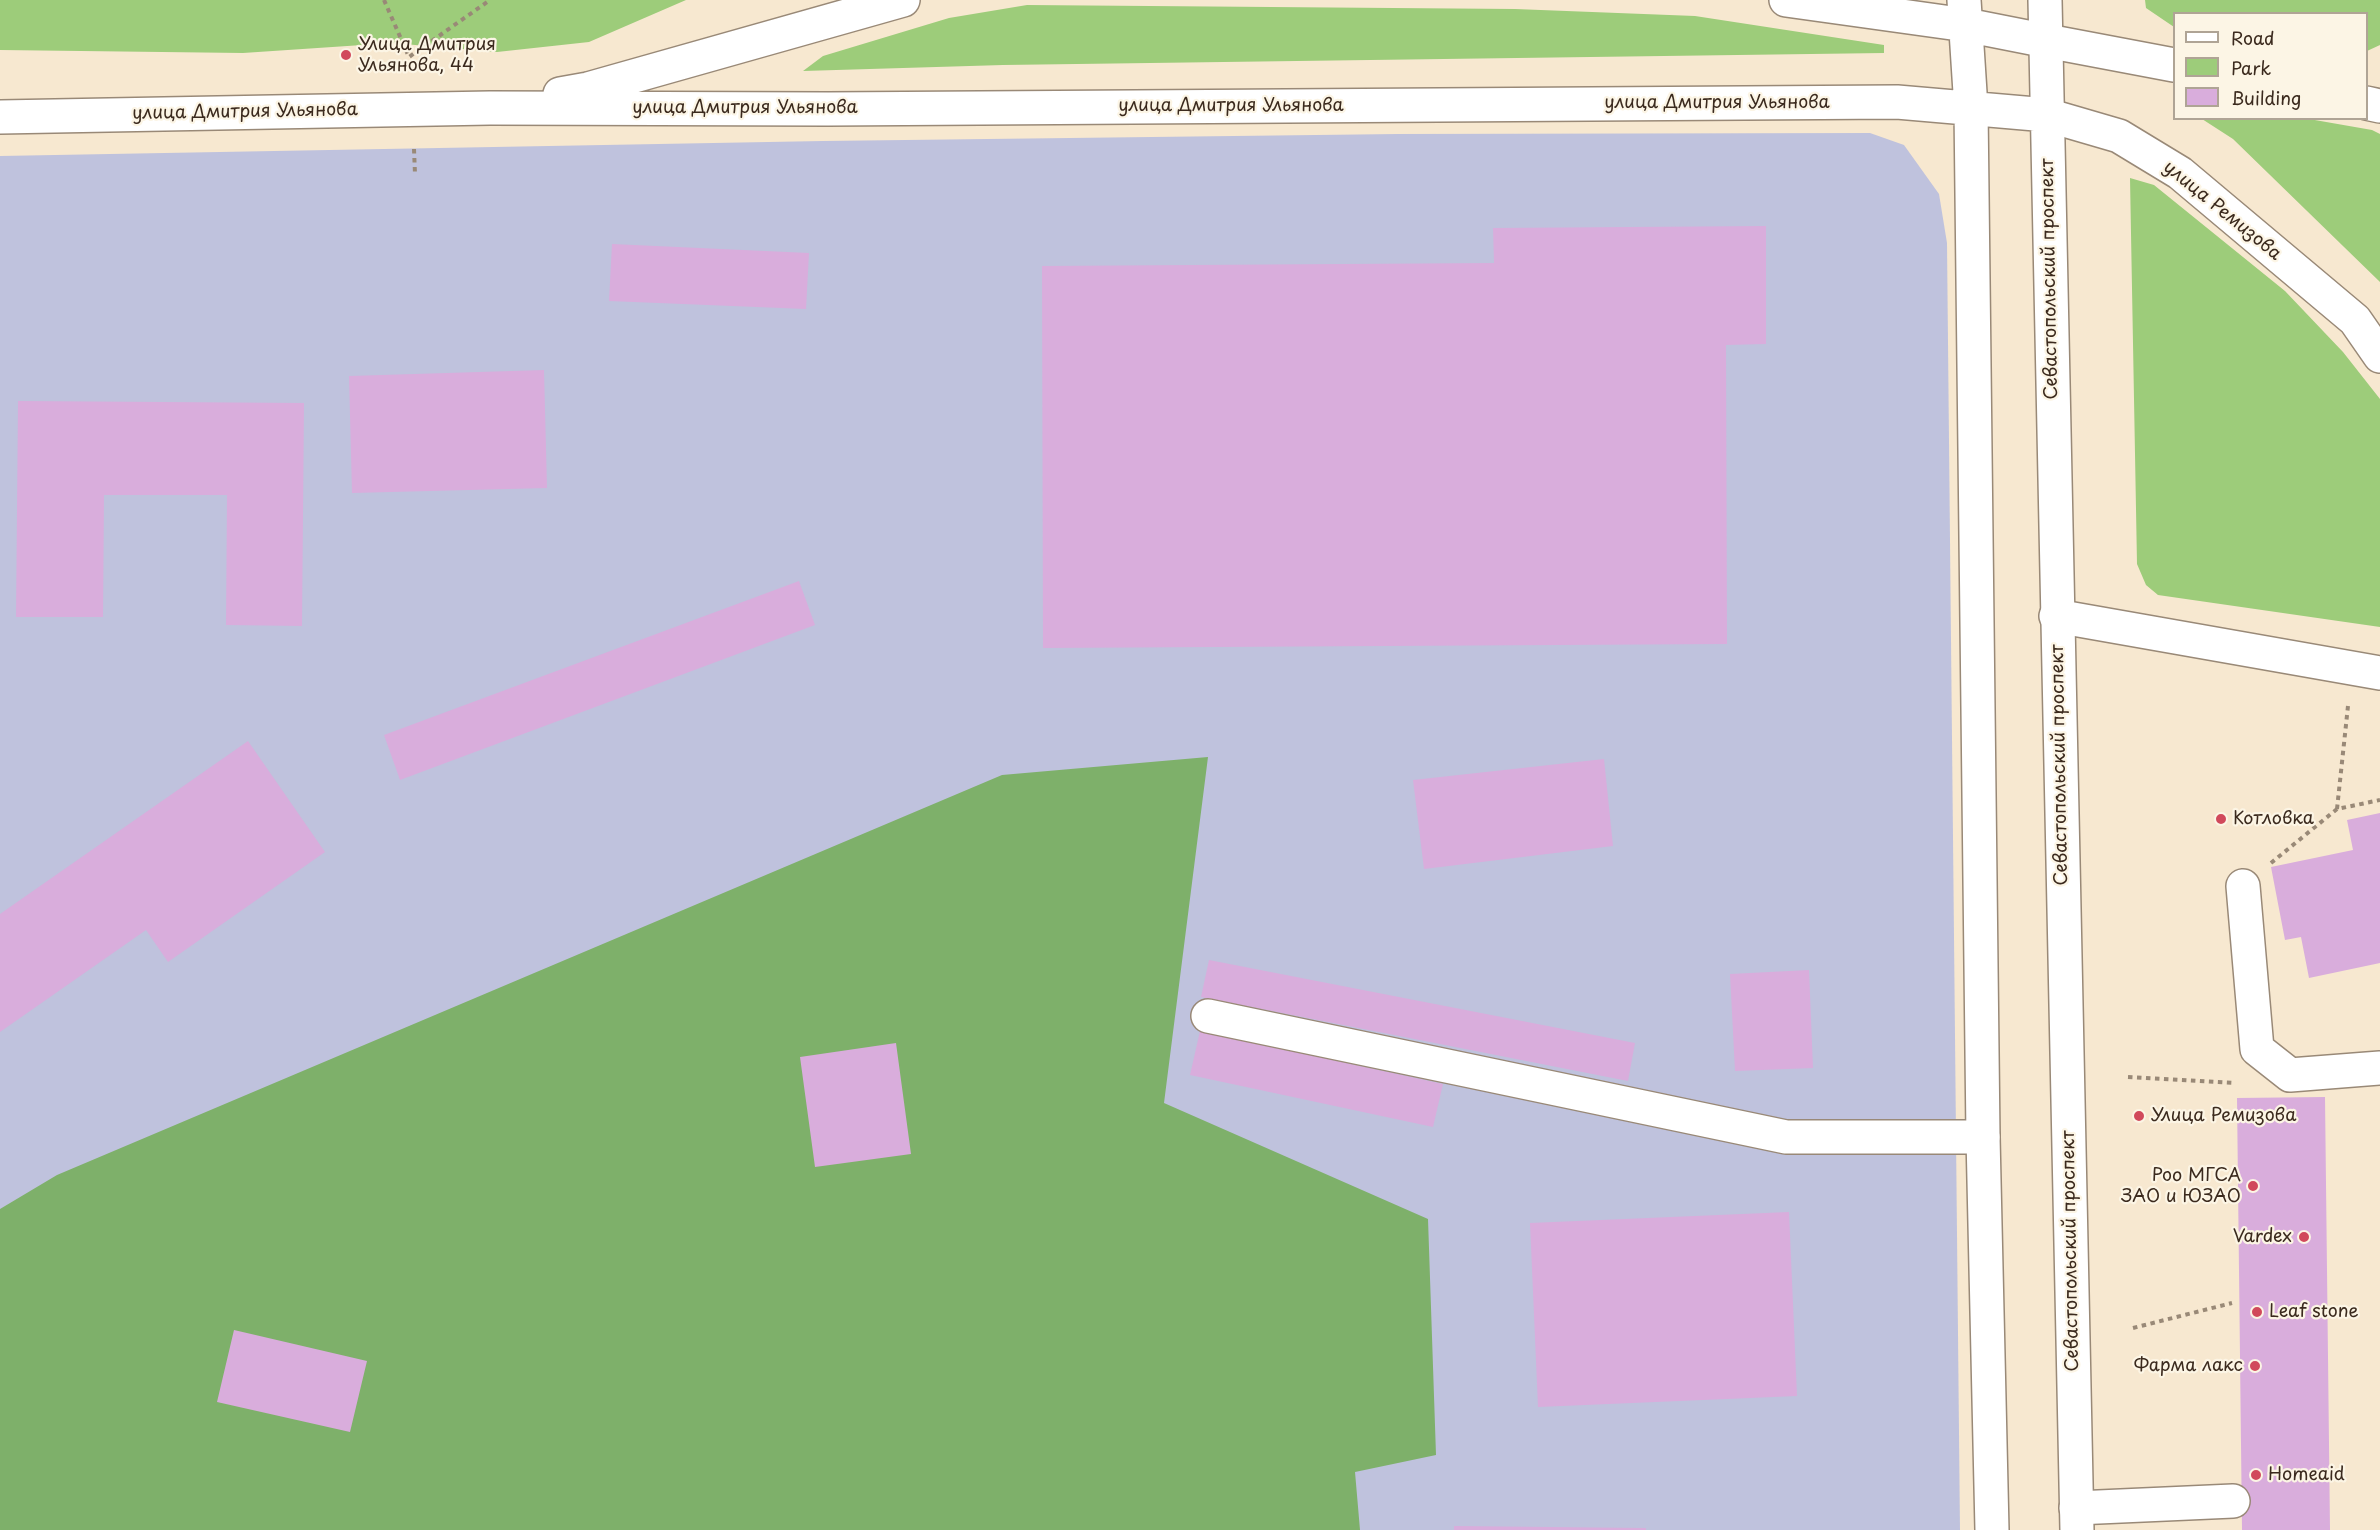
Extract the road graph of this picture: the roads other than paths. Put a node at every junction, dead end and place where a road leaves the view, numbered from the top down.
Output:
1 (903, 0) edge
2 (1786, 0) edge
3 (2045, 0) edge
4 (1965, 12) edge
5 (2047, 41) junction
6 (2173, 65) edge
7 (490, 108) junction
8 (1971, 108) junction
9 (2047, 115) junction
10 (0, 117) edge
11 (2368, 326) edge
12 (2380, 356) edge
13 (2056, 616) junction
14 (2374, 668) edge
15 (2242, 886) road end
16 (1208, 1016) dead end
17 (2380, 1068) edge
18 (1983, 1137) junction
19 (2233, 1501) dead end
20 (2077, 1519) edge
21 (1992, 1530) edge

1 - 7 main road, улица Дмитрия Ульянова
2 - 4 main road
3 - 5 main road, Севастопольский проспект
4 - 5 main road
4 - 8 main road
5 - 6 main road
5 - 9 main road, Севастопольский проспект
7 - 8 main road, улица Дмитрия Ульянова
7 - 10 main road, улица Дмитрия Ульянова
8 - 9 main road, улица Ремизова
8 - 18 main road
9 - 11 main road, улица Ремизова
9 - 13 main road, Севастопольский проспект
11 - 12 main road, улица Ремизова
13 - 14 main road
13 - 20 main road, Севастопольский проспект
15 - 17 main road
16 - 18 main road
18 - 21 main road
19 - 20 main road

